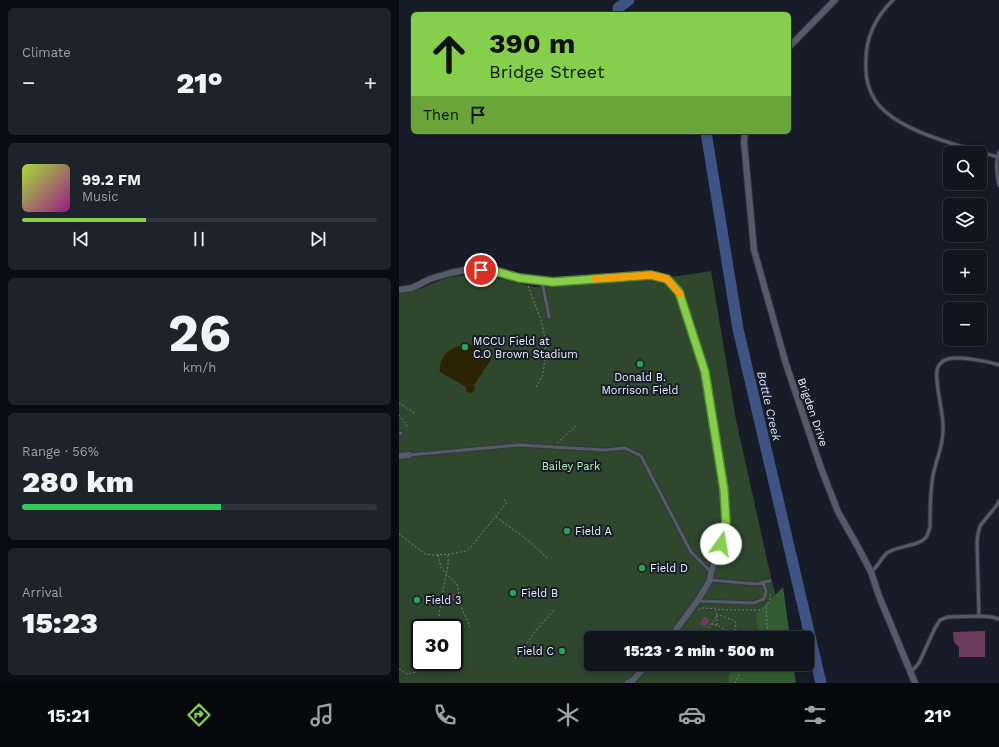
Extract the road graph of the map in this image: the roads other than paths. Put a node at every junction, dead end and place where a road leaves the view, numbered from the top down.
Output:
1 (835, 0) edge
2 (893, 0) edge
3 (791, 45) edge
4 (745, 134) edge
5 (999, 152) edge
6 (997, 157) junction
7 (999, 185) edge
8 (542, 281) junction
9 (399, 290) edge
10 (549, 317) dead end
11 (999, 365) edge
12 (409, 455) joint
13 (399, 456) edge
14 (999, 501) edge
15 (711, 572) junction
16 (871, 572) junction
17 (710, 580) junction
18 (770, 581) dead end
19 (763, 582) junction
20 (697, 601) junction
21 (979, 616) junction
22 (999, 620) edge
23 (675, 631) edge
24 (641, 671) edge
25 (911, 672) junction
26 (628, 683) edge
27 (915, 683) edge

1 - 3 street
2 - 6 lane
4 - 16 street, Brigden Drive
5 - 6 lane
6 - 7 lane
8 - 9 street
8 - 10 lane
8 - 15 street
11 - 16 lane
12 - 13 street
12 - 15 lane
14 - 21 lane
15 - 17 street
16 - 25 street, Brigden Drive
17 - 19 lane
17 - 20 street
18 - 19 lane
19 - 20 lane
20 - 23 street
21 - 22 lane
21 - 25 lane
24 - 26 street
25 - 27 street, Brigden Drive

